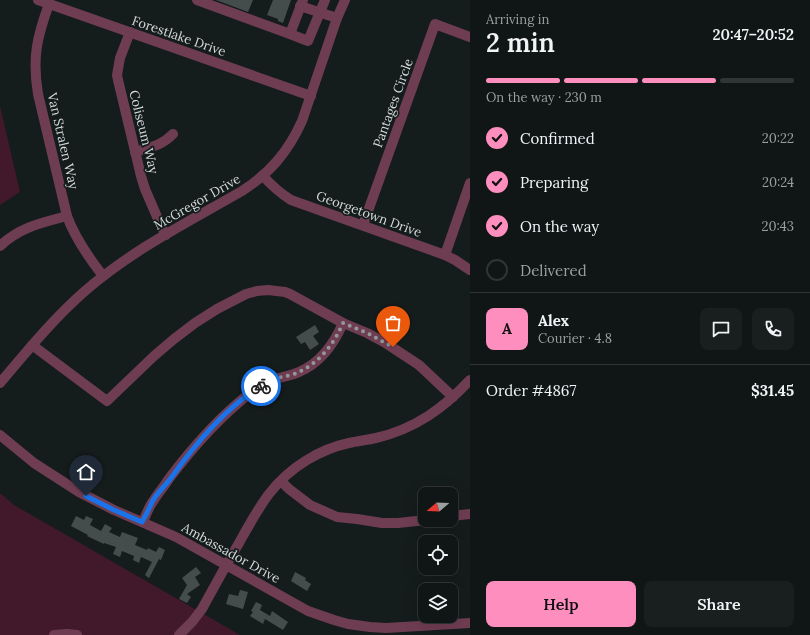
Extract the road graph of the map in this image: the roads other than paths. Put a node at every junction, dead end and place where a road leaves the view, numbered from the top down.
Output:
1 (38, 0) edge
2 (197, 0) edge
3 (325, 0) edge
4 (345, 0) edge
5 (301, 3) edge
6 (48, 4) junction
7 (320, 13) junction
8 (337, 18) junction
9 (130, 32) junction
10 (290, 34) junction
11 (470, 37) edge
12 (310, 96) junction
13 (173, 134) dead end
14 (135, 152) junction
15 (263, 176) junction
16 (470, 184) edge
17 (67, 216) junction
18 (363, 226) junction
19 (166, 235) junction
20 (0, 246) edge
21 (445, 255) junction
22 (470, 270) edge
23 (103, 276) junction
24 (343, 323) junction
25 (32, 345) junction
26 (470, 380) edge
27 (0, 383) edge
28 (453, 397) junction
29 (0, 435) edge
30 (281, 481) junction
31 (470, 514) edge
32 (458, 515) edge
33 (418, 521) edge
34 (142, 522) junction
35 (226, 564) junction
36 (470, 624) edge
37 (54, 635) edge
38 (77, 635) edge
39 (179, 635) edge

1 - 6 street, Forestlake Drive
2 - 10 street
3 - 7 street
4 - 8 street, McGregor Drive
5 - 7 street
5 - 10 street
6 - 9 street, Forestlake Drive
6 - 17 street, Van Stralen Way
7 - 8 street
7 - 10 street
8 - 12 street, McGregor Drive
9 - 12 street, Forestlake Drive
9 - 14 street, Coliseum Way
11 - 18 street, Pantages Circle
12 - 15 street, McGregor Drive
13 - 14 street
14 - 19 street, Coliseum Way
15 - 18 street, Georgetown Drive
15 - 19 street, McGregor Drive
16 - 21 street
17 - 20 street
17 - 23 street, Van Stralen Way
18 - 21 street, Georgetown Drive
19 - 23 street, McGregor Drive
21 - 22 street, Georgetown Drive
23 - 25 street, McGregor Drive
24 - 25 street
24 - 28 street
24 - 34 street
25 - 27 street, McGregor Drive
26 - 28 street
28 - 30 street
29 - 34 street, Ambassador Drive
30 - 33 street
30 - 35 street
31 - 32 street
34 - 35 street, Ambassador Drive
35 - 36 street, Ambassador Drive
35 - 39 street
37 - 38 street

